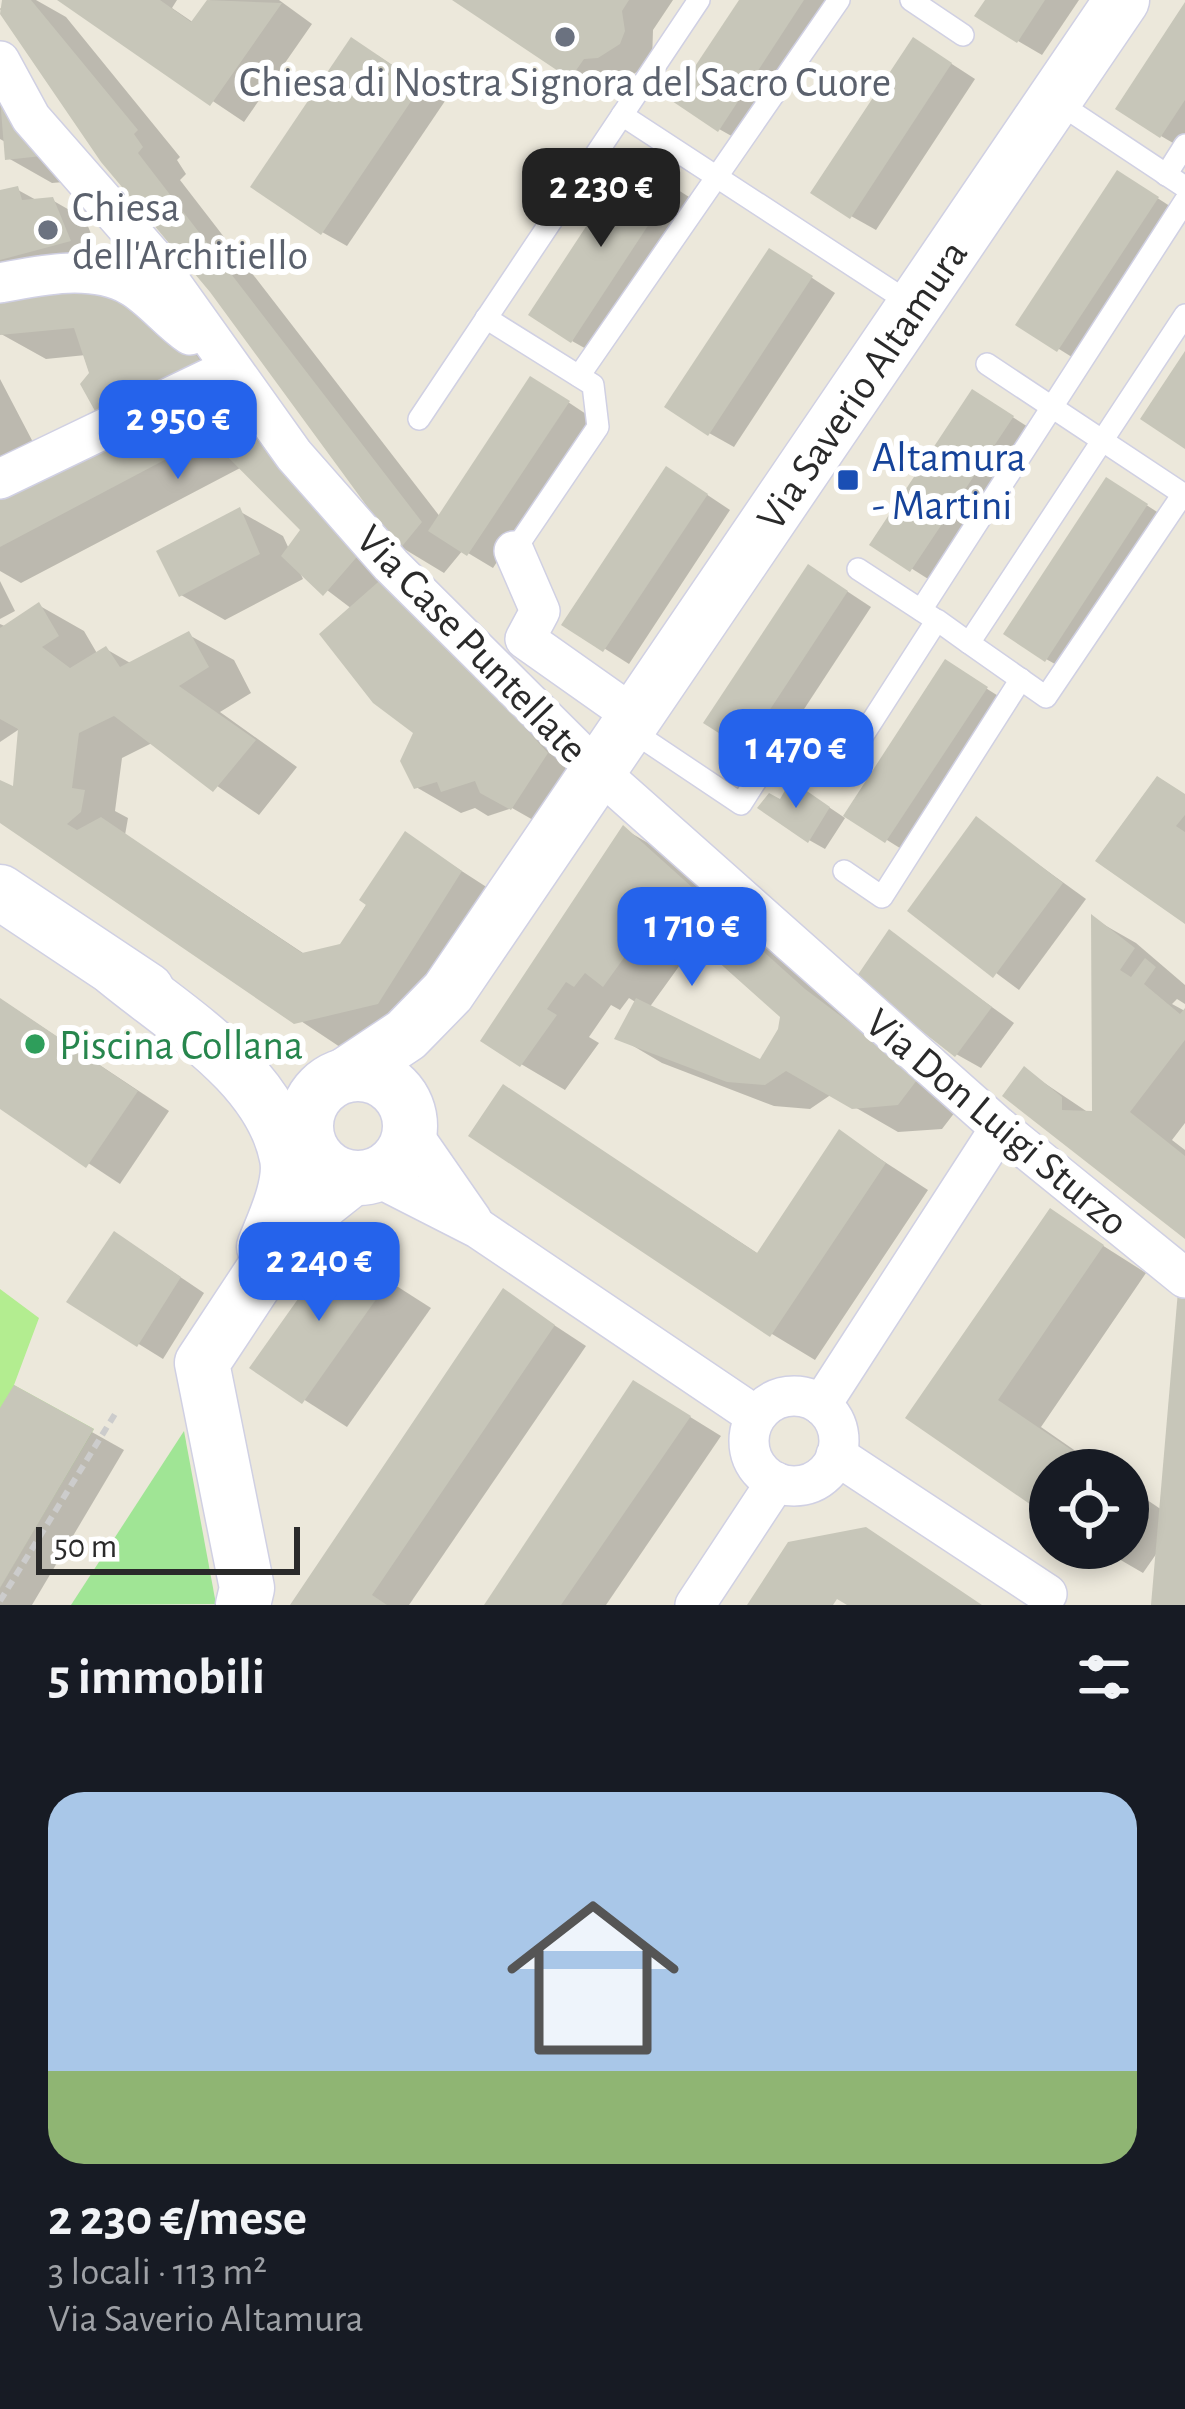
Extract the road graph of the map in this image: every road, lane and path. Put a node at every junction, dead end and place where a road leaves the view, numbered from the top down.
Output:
1 (699, 0) edge
2 (839, 0) edge
3 (911, 0) edge
4 (1122, 0) edge
5 (963, 35) dead end
6 (0, 61) edge
7 (1053, 100) junction
8 (622, 115) junction
9 (1185, 146) edge
10 (719, 178) junction
11 (1175, 181) edge
12 (1185, 200) edge
13 (0, 284) edge
14 (913, 306) junction
15 (1185, 315) edge
16 (486, 318) junction
17 (224, 357) junction
18 (987, 364) dead end
19 (579, 376) junction
20 (1054, 407) junction
21 (419, 419) dead end
22 (1104, 441) junction
23 (0, 479) edge
24 (514, 551) joint
25 (858, 569) dead end
26 (929, 615) junction
27 (969, 643) junction
28 (1021, 679) junction
29 (619, 738) junction
30 (844, 872) dead end
31 (0, 892) edge
32 (116, 970) junction
33 (448, 992) junction
34 (337, 1078) junction
35 (410, 1124) junction
36 (1000, 1128) junction
37 (363, 1177) junction
38 (479, 1229) junction
39 (1185, 1278) edge
40 (237, 1310) junction
41 (820, 1405) junction
42 (115, 1414) dead end
43 (755, 1416) junction
44 (836, 1455) junction
45 (776, 1482) junction
46 (1047, 1594) dead end
47 (0, 1601) edge
48 (243, 1605) edge
49 (695, 1605) edge

1 - 8 lane
2 - 10 lane
3 - 5 lane
4 - 7 main road, Via Saverio Altamura
6 - 17 street, Via Case Puntellate
7 - 11 lane
7 - 14 main road, Via Saverio Altamura
8 - 10 lane
8 - 16 lane
9 - 11 lane
10 - 14 lane
10 - 19 lane
12 - 20 lane
13 - 17 street
14 - 29 main road, Via Saverio Altamura
15 - 22 lane
16 - 19 lane
16 - 21 lane
17 - 23 street
17 - 29 street, Via Case Puntellate
18 - 20 lane
19 - 24 lane
20 - 22 lane
20 - 26 lane
22 - 27 lane
22 - 28 lane
24 - 29 street
25 - 26 lane
26 - 27 lane
26 - 29 lane
27 - 28 lane
28 - 30 lane
29 - 33 main road, Via Saverio Altamura
29 - 36 street, Via Don Luigi Sturzo
31 - 32 main road
32 - 34 main road
32 - 40 main road
33 - 34 main road
33 - 35 main road
34 - 35 main road
34 - 37 main road
35 - 37 main road
35 - 38 street
36 - 39 street, Via Don Luigi Sturzo
36 - 41 street
37 - 38 street
37 - 40 main road
38 - 43 street
40 - 48 main road
41 - 43 street
41 - 44 street
42 - 47 path
43 - 45 street
44 - 45 street
44 - 46 street
45 - 49 street

